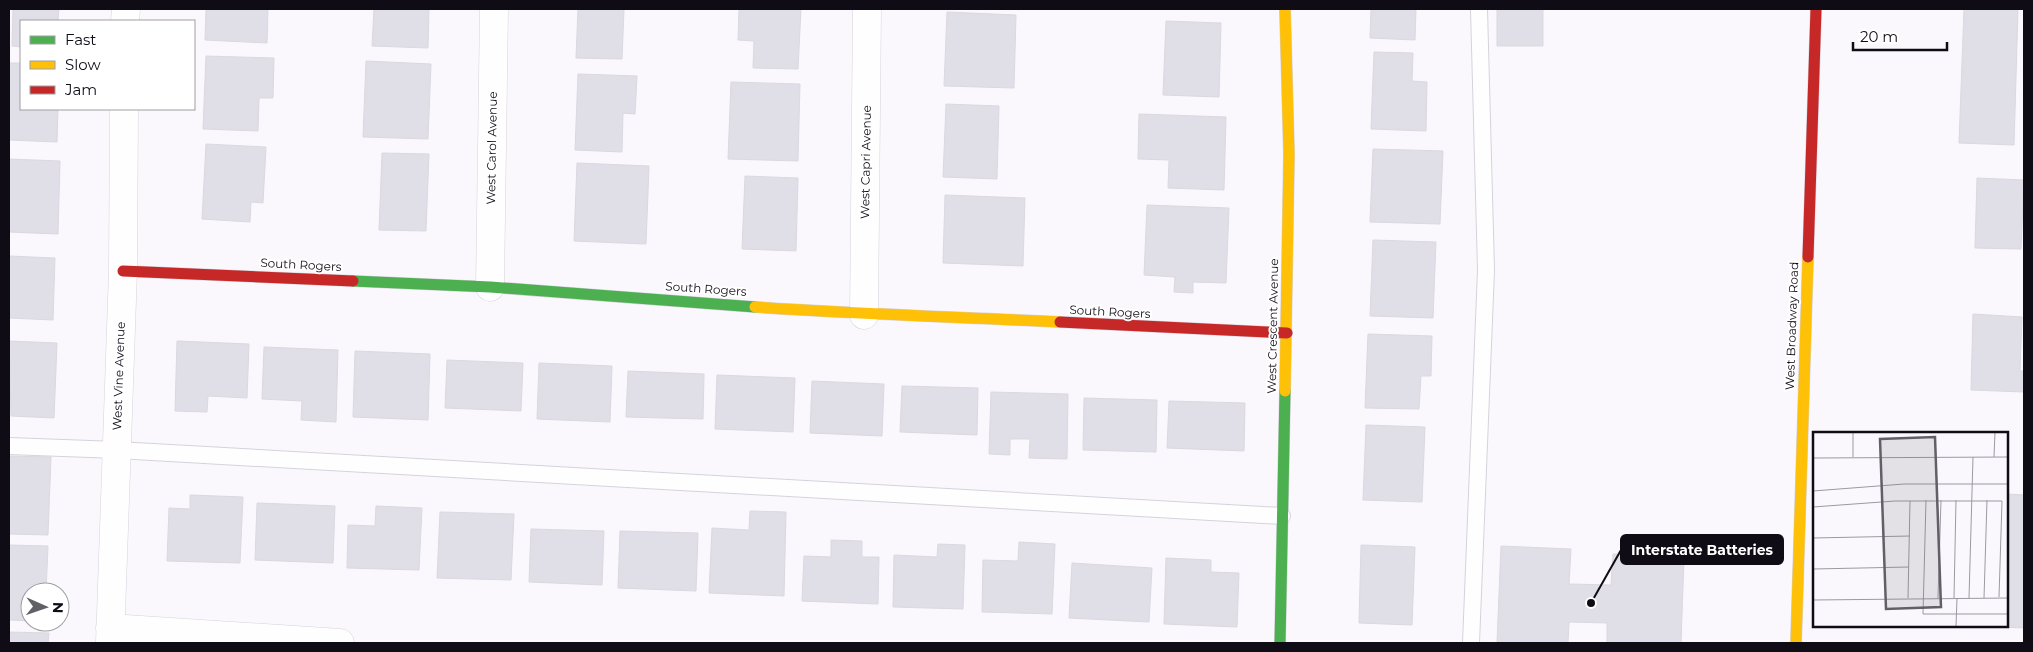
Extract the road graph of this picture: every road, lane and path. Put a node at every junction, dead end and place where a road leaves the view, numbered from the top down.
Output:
1 (494, 9) edge
2 (868, 9) edge
3 (1285, 9) edge
4 (1479, 9) edge
5 (1816, 9) edge
6 (124, 110) edge
7 (123, 271) junction
8 (490, 287) junction
9 (864, 315) junction
10 (1287, 334) junction
11 (9, 446) edge
12 (117, 450) junction
13 (1282, 516) junction
14 (110, 636) edge
15 (340, 643) edge
16 (1280, 643) edge
17 (1471, 643) edge
18 (1796, 643) edge

1 - 8 street, West Carol Avenue
2 - 9 street, West Capri Avenue
3 - 10 street, West Crescent Avenue
4 - 17 lane
5 - 18 street, West Broadway Road
6 - 7 street, West Vine Avenue
7 - 8 street, South Rogers
7 - 12 street, West Vine Avenue
8 - 9 street, South Rogers
9 - 10 street, South Rogers
10 - 13 street, West Crescent Avenue
11 - 12 lane
12 - 13 lane
12 - 14 street, West Vine Avenue
13 - 16 street, West Crescent Avenue
14 - 15 street

